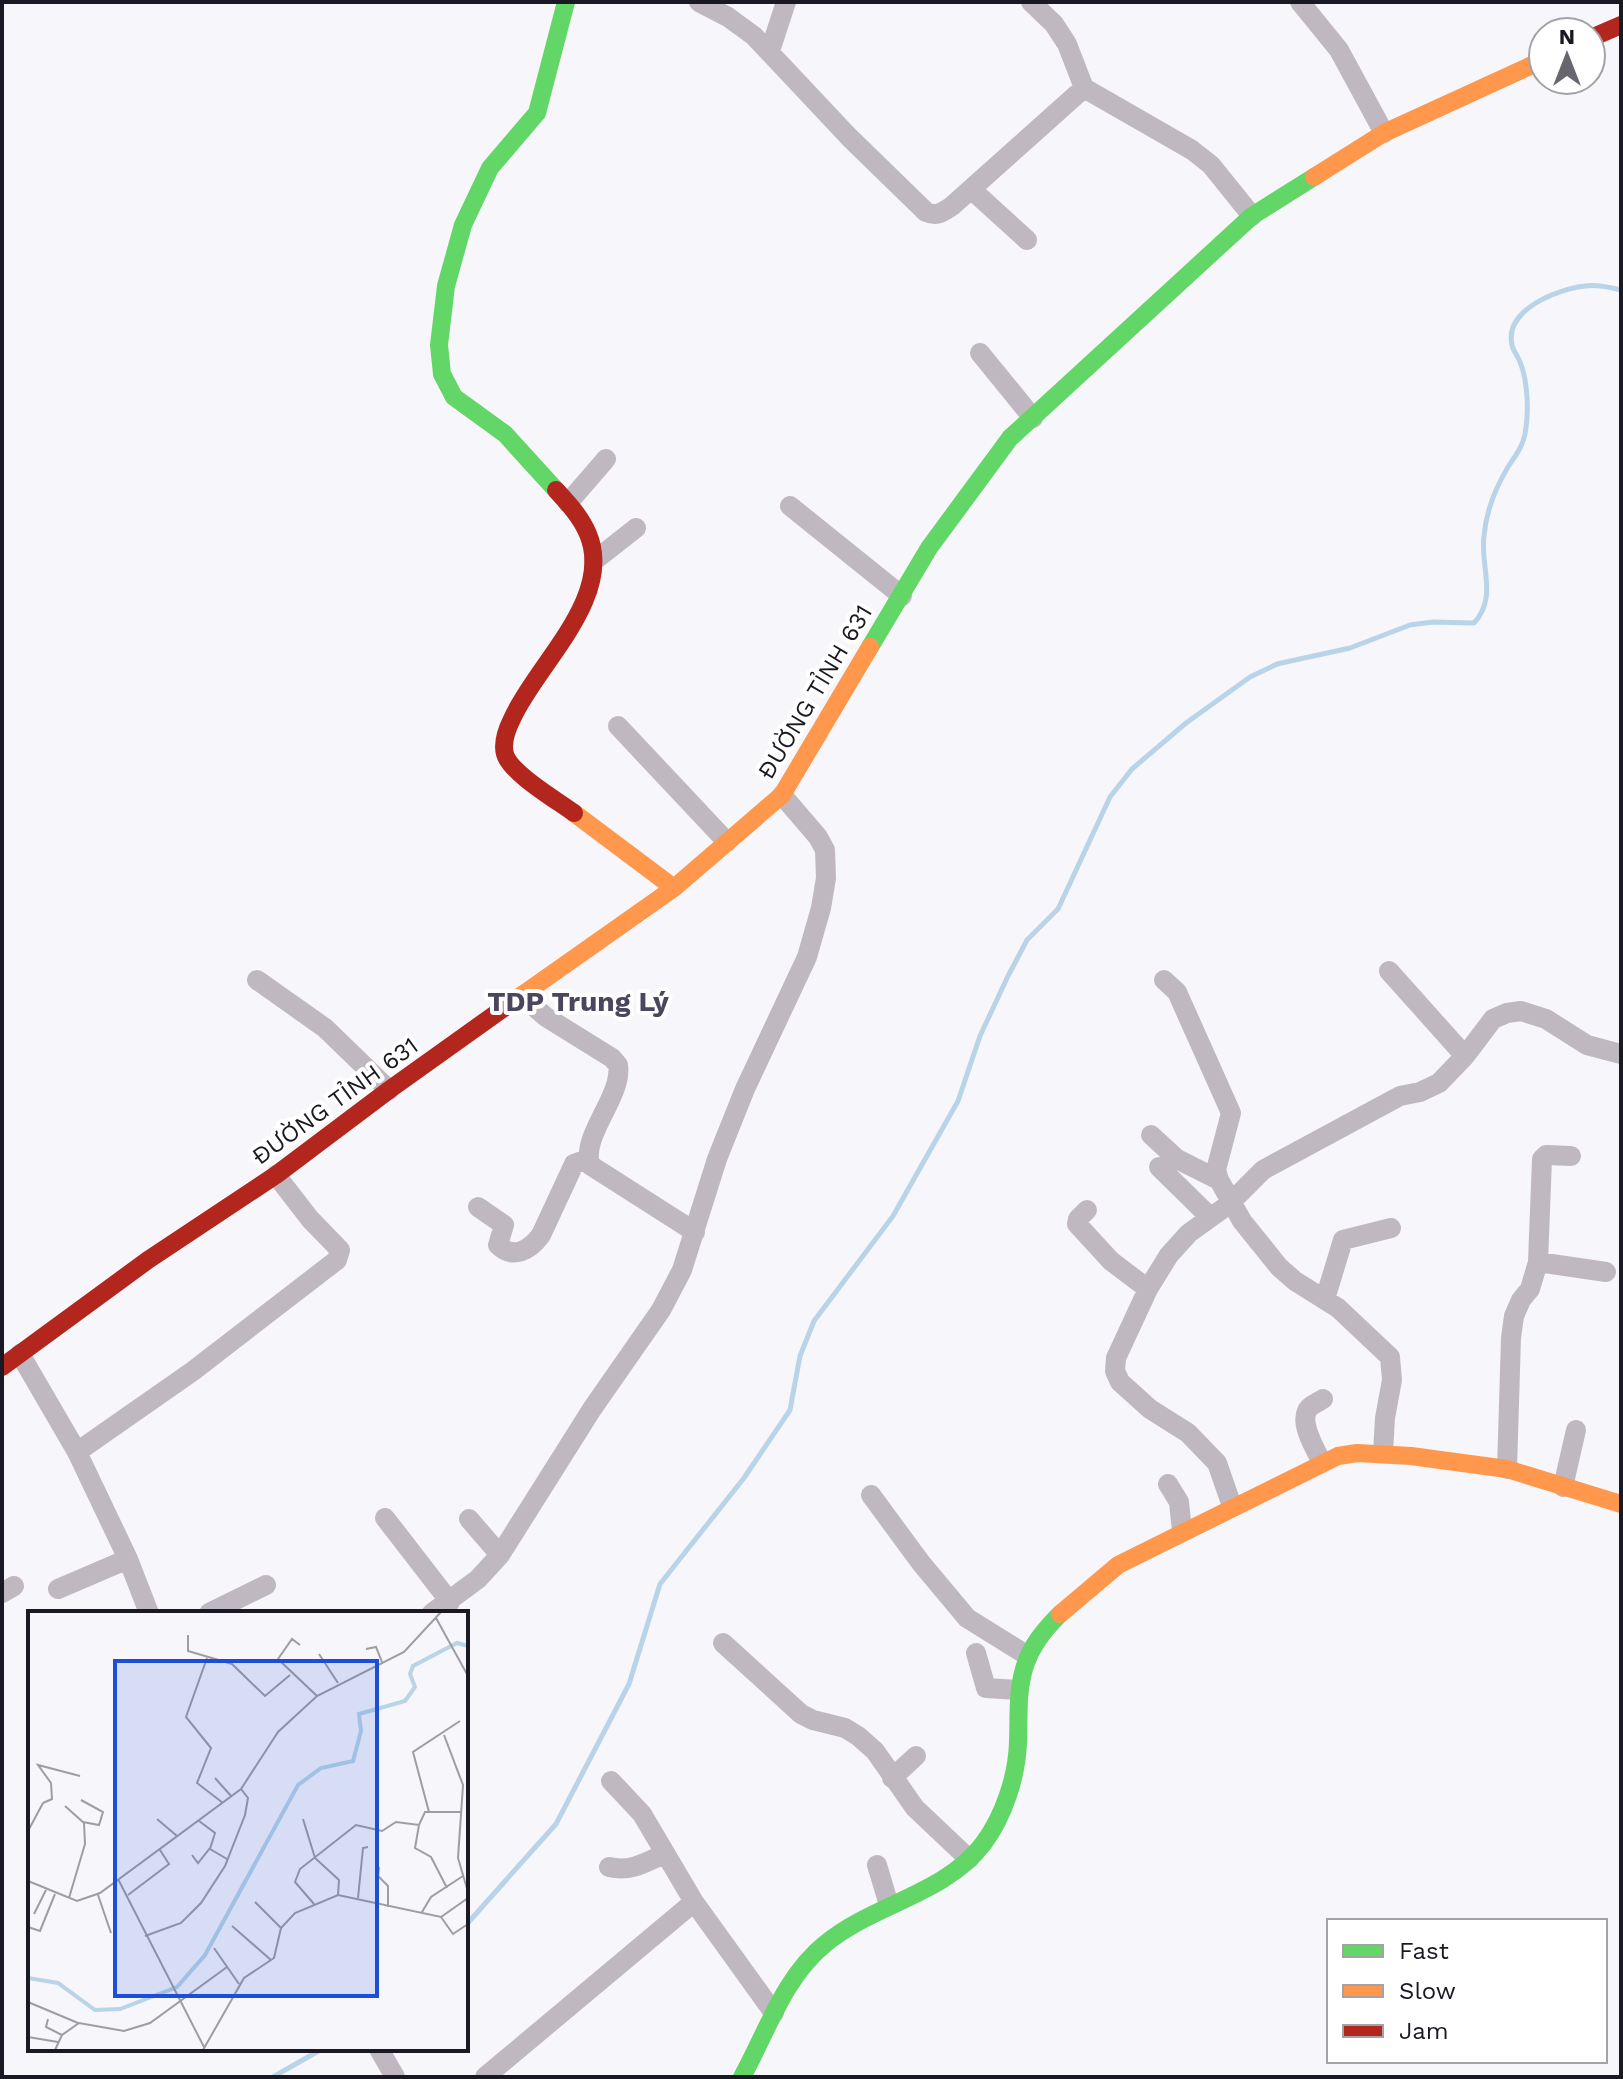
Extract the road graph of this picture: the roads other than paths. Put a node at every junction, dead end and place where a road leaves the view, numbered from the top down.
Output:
1 (566, 2) edge
2 (699, 2) edge
3 (786, 2) edge
4 (1031, 2) edge
5 (1300, 2) edge
6 (770, 51) junction
7 (1527, 67) edge
8 (1084, 88) junction
9 (1384, 133) junction
10 (971, 189) junction
11 (1252, 216) junction
12 (1027, 240) dead end
13 (980, 353) dead end
14 (1033, 418) junction
15 (606, 459) dead end
16 (568, 503) junction
17 (790, 506) dead end
18 (636, 528) dead end
19 (594, 561) junction
20 (902, 596) junction
21 (618, 726) dead end
22 (782, 795) junction
23 (727, 842) junction
24 (674, 888) junction
25 (1389, 971) dead end
26 (257, 980) dead end
27 (1164, 980) dead end
28 (522, 996) junction
29 (1621, 1054) edge
30 (1465, 1056) junction
31 (389, 1090) junction
32 (1151, 1135) dead end
33 (1571, 1156) dead end
34 (588, 1159) junction
35 (1159, 1167) dead end
36 (276, 1175) junction
37 (1219, 1180) junction
38 (1232, 1202) junction
39 (478, 1207) dead end
40 (1087, 1210) dead end
41 (1209, 1216) junction
42 (1391, 1228) dead end
43 (695, 1232) junction
44 (1538, 1262) junction
45 (1606, 1272) dead end
46 (1148, 1289) junction
47 (1325, 1299) junction
48 (20, 1354) junction
49 (2, 1367) edge
50 (1323, 1399) dead end
51 (1576, 1430) dead end
52 (77, 1452) junction
53 (1383, 1453) junction
54 (1322, 1463) junction
55 (1507, 1469) junction
56 (1168, 1484) dead end
57 (1563, 1487) junction
58 (871, 1495) dead end
59 (1621, 1504) edge
60 (1232, 1506) junction
61 (385, 1518) dead end
62 (469, 1519) dead end
63 (1182, 1531) junction
64 (500, 1555) junction
65 (128, 1559) junction
66 (266, 1585) dead end
67 (58, 1589) dead end
68 (450, 1602) junction
69 (148, 1611) edge
70 (213, 1611) edge
71 (435, 1611) edge
72 (723, 1643) dead end
73 (976, 1653) dead end
74 (1028, 1656) junction
75 (1018, 1690) junction
76 (916, 1756) dead end
77 (892, 1778) junction
78 (611, 1781) dead end
79 (664, 1854) junction
80 (969, 1859) junction
81 (877, 1865) dead end
82 (609, 1867) dead end
83 (694, 1902) junction
84 (889, 1905) junction
85 (774, 2013) junction
86 (380, 2051) edge
87 (394, 2074) edge
88 (485, 2077) edge
89 (742, 2077) edge

1 - 16 street
2 - 6 street
3 - 6 street
4 - 8 street
5 - 9 street
6 - 10 street
7 - 9 street, ĐƯỜNG TỈNH 631
8 - 10 street
8 - 11 street
9 - 11 street, ĐƯỜNG TỈNH 631
10 - 12 street
11 - 14 street, ĐƯỜNG TỈNH 631
13 - 14 street
14 - 20 street, ĐƯỜNG TỈNH 631
15 - 16 street
16 - 19 street
17 - 20 street
18 - 19 street
19 - 24 street
20 - 22 street, ĐƯỜNG TỈNH 631
21 - 23 street
22 - 23 street, ĐƯỜNG TỈNH 631
22 - 43 street
23 - 24 street, ĐƯỜNG TỈNH 631
24 - 28 street, ĐƯỜNG TỈNH 631
25 - 30 street
26 - 31 street
27 - 37 street
28 - 31 street, ĐƯỜNG TỈNH 631
28 - 34 street
29 - 30 street
30 - 38 street
31 - 36 street, ĐƯỜNG TỈNH 631
32 - 37 street
33 - 44 street
34 - 39 street
34 - 43 street
35 - 41 street
36 - 48 street, ĐƯỜNG TỈNH 631
36 - 52 street
37 - 38 street
38 - 41 street
38 - 47 street
40 - 46 street
41 - 46 street
42 - 47 street
43 - 64 street
44 - 45 street
44 - 55 street
46 - 60 street
47 - 53 street
48 - 49 street, ĐƯỜNG TỈNH 631
48 - 52 street
50 - 54 street
51 - 57 street
52 - 65 street
53 - 54 street
53 - 55 street
54 - 60 street
55 - 57 street
56 - 63 street
57 - 59 street
58 - 74 street
60 - 63 street
61 - 68 street
62 - 64 street
63 - 74 street
64 - 68 street
65 - 67 street
65 - 69 street
66 - 70 street
68 - 71 street
72 - 77 street
73 - 75 street
74 - 75 street
75 - 80 street
76 - 77 street
77 - 80 street
78 - 79 street
79 - 82 street
79 - 83 street
80 - 84 street
81 - 84 street
83 - 85 street
83 - 88 street
84 - 85 street
85 - 89 street
86 - 87 street

